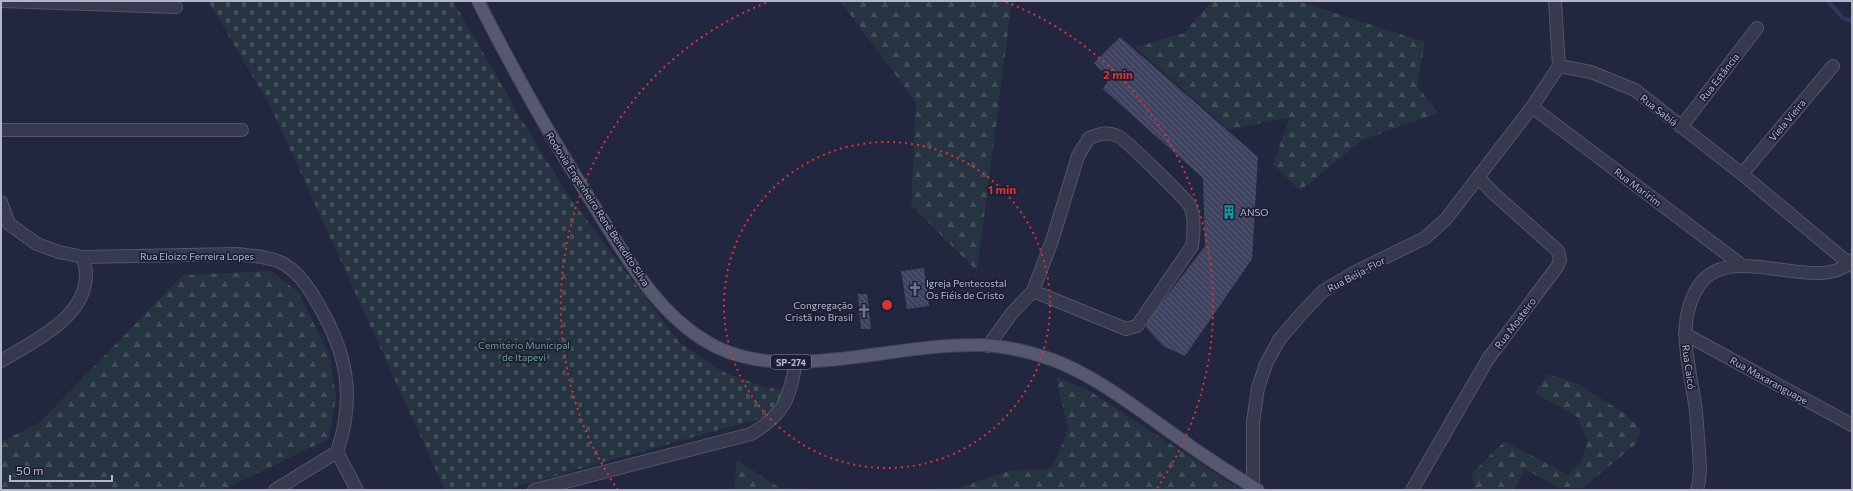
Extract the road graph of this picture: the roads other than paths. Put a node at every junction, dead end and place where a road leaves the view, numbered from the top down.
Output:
1 (1, 1) edge
2 (478, 1) edge
3 (1555, 1) edge
4 (176, 7) dead end
5 (1757, 28) dead end
6 (1560, 66) junction
7 (1833, 66) dead end
8 (1532, 107) junction
9 (1681, 127) junction
10 (1, 130) edge
11 (242, 130) dead end
12 (1742, 174) junction
13 (1479, 178) junction
14 (1, 202) edge
15 (5, 227) edge
16 (83, 257) junction
17 (1851, 263) edge
18 (1743, 266) junction
19 (1033, 291) junction
20 (1685, 334) junction
21 (988, 346) junction
22 (1, 361) edge
23 (796, 362) junction
24 (1852, 425) edge
25 (337, 452) junction
26 (1255, 488) edge
27 (275, 490) edge
28 (357, 490) edge
29 (534, 490) edge
30 (1412, 490) edge
31 (1696, 490) edge

1 - 4 street
2 - 23 main road, Rodovia Engenheiro Renê Benedito Silva / SP-274
3 - 6 street
5 - 9 street, Rua Estância
6 - 8 street
6 - 9 street, Rua Sabiá
7 - 12 street, Viela Vieira
8 - 13 street
8 - 18 street, Rua Maririm
9 - 12 street, Rua Sabiá
10 - 11 street
12 - 17 street, Rua Sabiá
13 - 26 street, Rua Beija-Flor
13 - 30 street, Rua Mosteiro
14 - 15 street, Rua Eloizo Ferreira Lopes
15 - 16 street, Rua Eloizo Ferreira Lopes
16 - 22 street
16 - 25 street, Rua Eloizo Ferreira Lopes
17 - 18 street, Rua Caicó
18 - 20 street, Rua Caicó
19 - 19 street
19 - 21 street
20 - 24 street, Rua Maxaranguape
20 - 31 street, Rua Caicó
21 - 23 main road, Rodovia Engenheiro Renê Benedito Silva / SP-274
21 - 26 main road, Rodovia Engenheiro Renê Benedito Silva / SP-274
23 - 29 street
25 - 27 street
25 - 28 street

